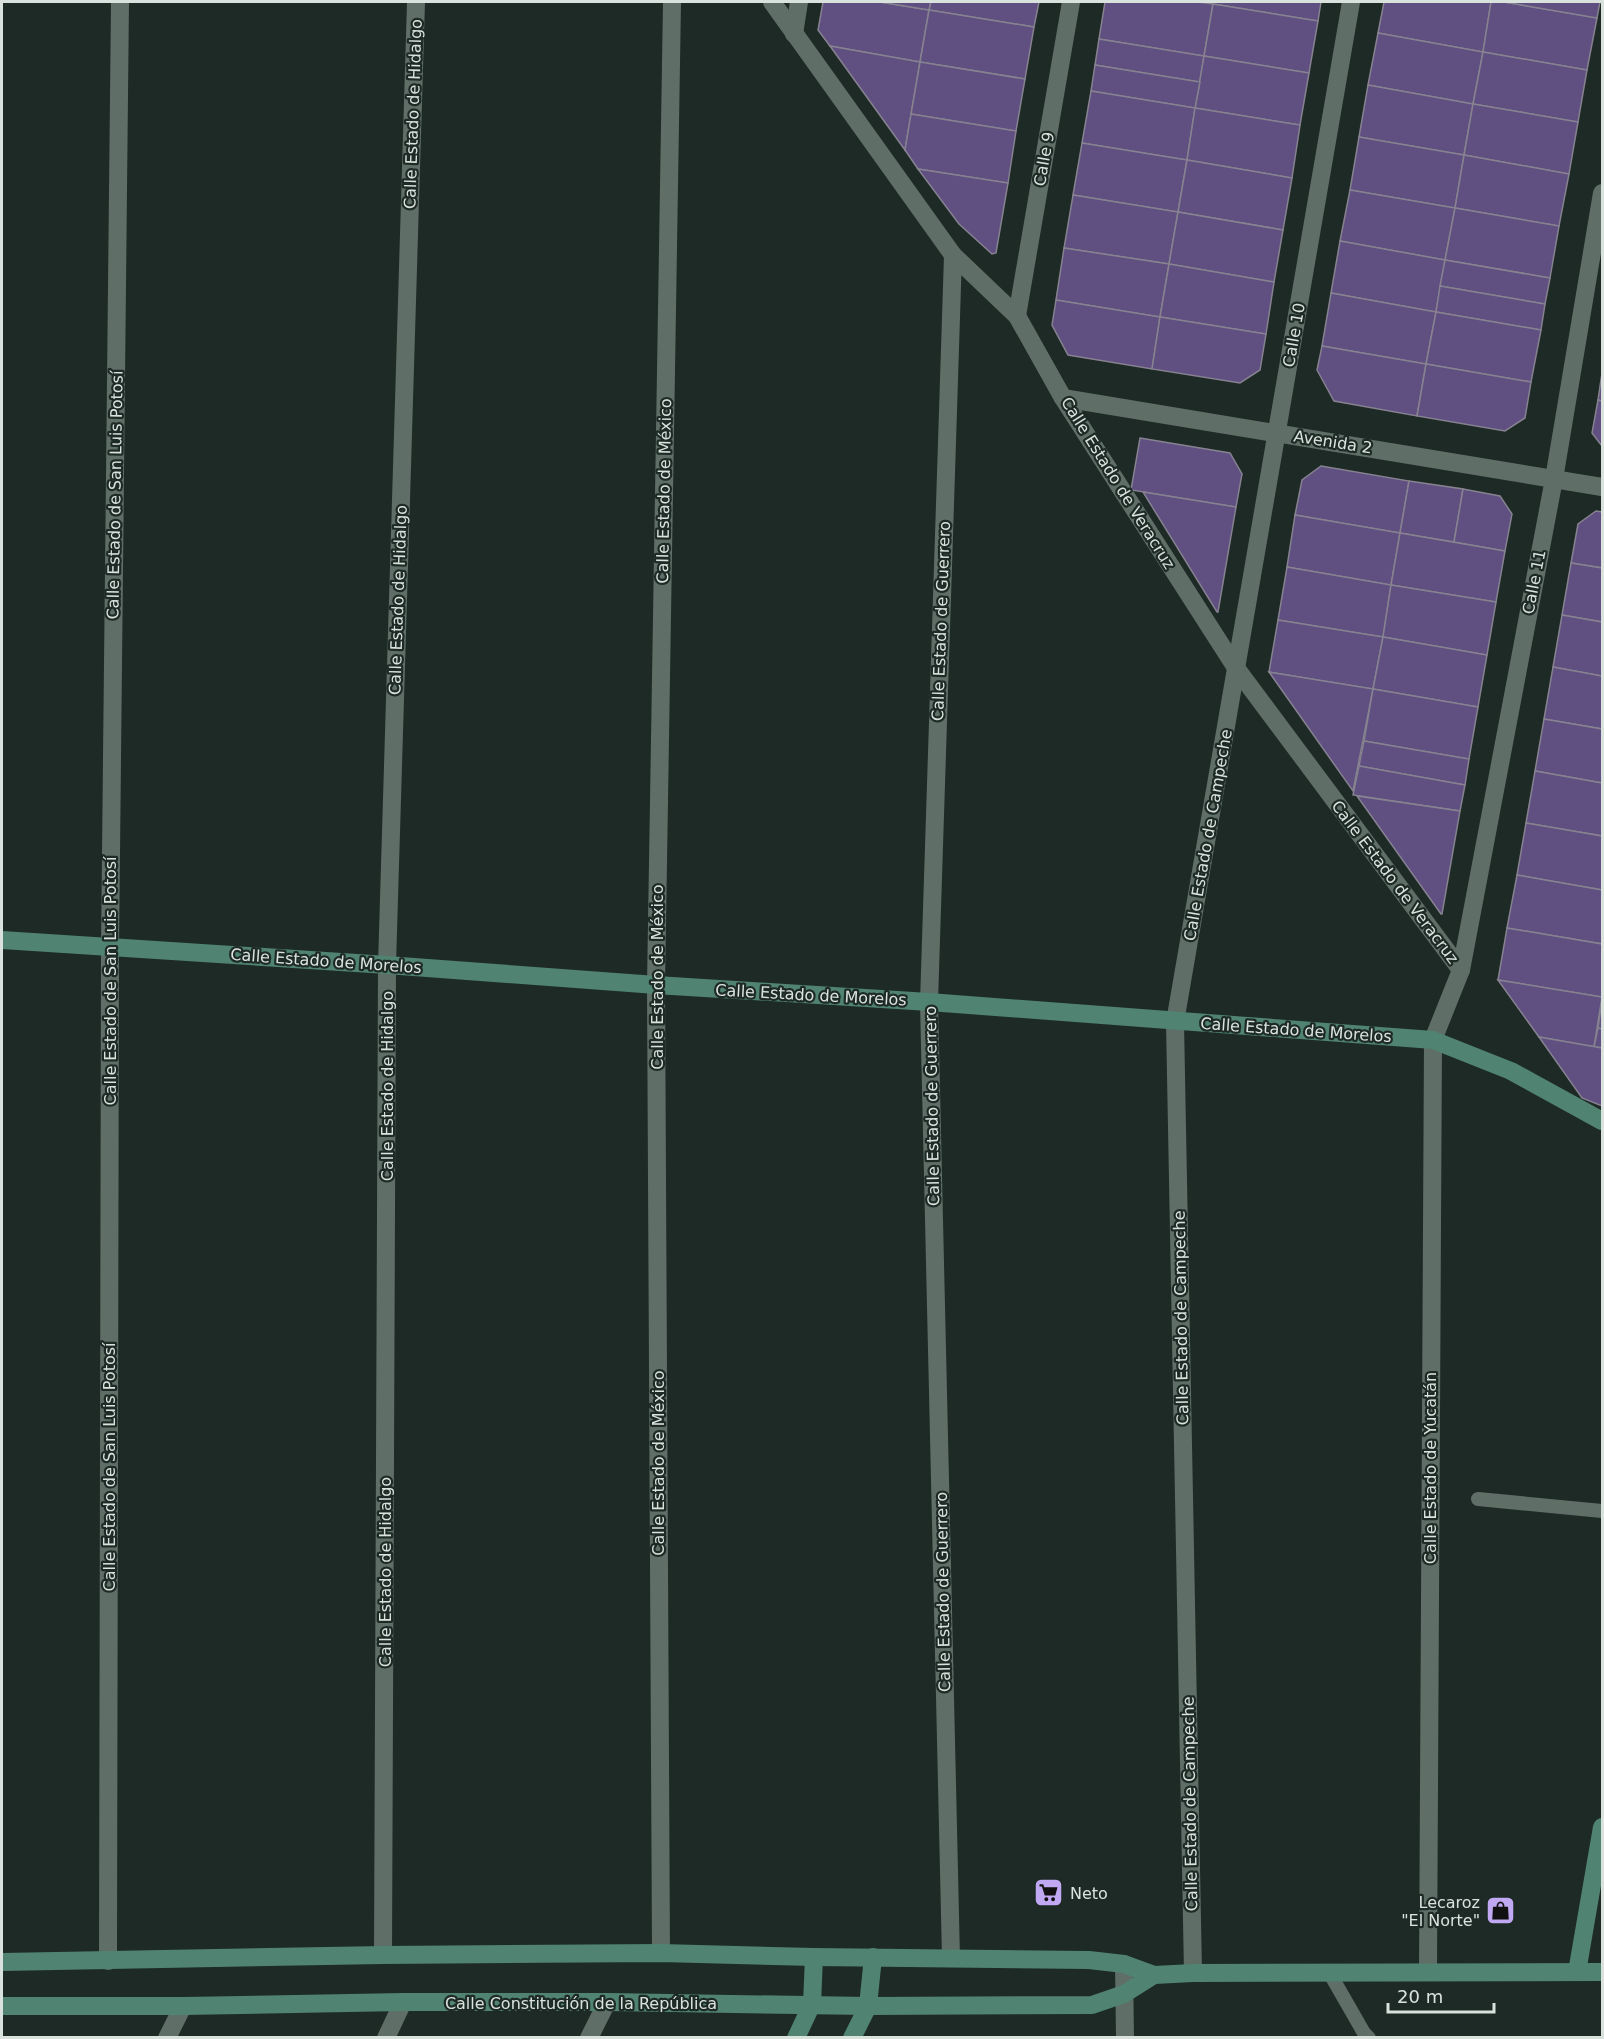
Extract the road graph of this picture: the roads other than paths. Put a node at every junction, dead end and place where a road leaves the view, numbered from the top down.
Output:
1 (120, 2) edge
2 (416, 2) edge
3 (672, 2) edge
4 (772, 2) edge
5 (799, 2) edge
6 (1071, 2) edge
7 (1351, 2) edge
8 (794, 34) junction
9 (1602, 193) edge
10 (953, 255) junction
11 (1017, 316) junction
12 (1063, 398) junction
13 (1277, 433) junction
14 (1554, 479) junction
15 (1602, 487) edge
16 (1236, 668) junction
17 (2, 940) edge
18 (110, 948) junction
19 (387, 965) junction
20 (1461, 970) junction
21 (656, 985) junction
22 (929, 1002) junction
23 (1175, 1022) junction
24 (1433, 1040) junction
25 (1602, 1121) edge
26 (1478, 1498) dead end
27 (1602, 1511) edge
28 (1602, 1827) edge
29 (661, 1953) junction
30 (383, 1955) junction
31 (814, 1957) junction
32 (873, 1958) junction
33 (951, 1958) junction
34 (108, 1961) junction
35 (2, 1962) edge
36 (1124, 1964) junction
37 (1329, 1972) junction
38 (1428, 1972) junction
39 (1577, 1972) junction
40 (1602, 1972) edge
41 (1193, 1973) junction
42 (1154, 1975) junction
43 (1124, 1994) junction
44 (403, 2002) junction
45 (607, 2002) junction
46 (812, 2004) junction
47 (2, 2006) edge
48 (183, 2006) junction
49 (868, 2006) junction
50 (167, 2037) edge
51 (386, 2037) edge
52 (589, 2037) edge
53 (796, 2037) edge
54 (852, 2037) edge
55 (1125, 2037) edge
56 (1369, 2037) edge

1 - 18 street, Calle Estado de San Luis Potosí
2 - 19 street, Calle Estado de Hidalgo
3 - 21 street, Calle Estado de México
4 - 8 street, Calle Estado de Veracruz
5 - 8 street
6 - 11 street, Calle 9
7 - 13 street, Calle 10
8 - 10 street, Calle Estado de Veracruz
9 - 14 street, Calle 11
10 - 11 street, Calle Estado de Veracruz
10 - 22 street, Calle Estado de Guerrero
11 - 12 street, Calle Estado de Veracruz
12 - 13 street, Avenida 2
12 - 16 street, Calle Estado de Veracruz
13 - 14 street, Avenida 2
13 - 16 street, Calle 10
14 - 15 street, Avenida 2
14 - 20 street, Calle 11
16 - 20 street, Calle Estado de Veracruz
16 - 23 street, Calle Estado de Campeche
17 - 18 street, Calle Estado de Morelos
18 - 19 street, Calle Estado de Morelos
18 - 34 street, Calle Estado de San Luis Potosí
19 - 21 street, Calle Estado de Morelos
19 - 30 street, Calle Estado de Hidalgo
20 - 24 street, Calle Estado de Yucatán
21 - 22 street, Calle Estado de Morelos
21 - 29 street, Calle Estado de México
22 - 23 street, Calle Estado de Morelos
22 - 33 street, Calle Estado de Guerrero
23 - 24 street, Calle Estado de Morelos
23 - 41 street, Calle Estado de Campeche
24 - 25 street, Calle Estado de Morelos
24 - 38 street, Calle Estado de Yucatán
26 - 27 lane
28 - 39 street
29 - 30 street, Calle Constitución de la República
29 - 31 street, Calle Constitución de la República
30 - 34 street, Calle Constitución de la República
31 - 32 street, Calle Constitución de la República
31 - 46 street
32 - 33 street, Calle Constitución de la República
32 - 49 street
33 - 36 street, Calle Constitución de la República
34 - 35 street, Calle Constitución de la República
36 - 42 street, Calle Constitución de la República
36 - 43 street
37 - 38 street, Calle Constitución de la República
37 - 41 street, Calle Constitución de la República
37 - 56 lane
38 - 39 street, Calle Constitución de la República
39 - 40 street, Calle Constitución de la República
41 - 42 street, Calle Constitución de la República
42 - 43 street, Calle Constitución de la República
43 - 49 street, Calle Constitución de la República
43 - 55 street
44 - 45 street, Calle Constitución de la República
44 - 48 street, Calle Constitución de la República
44 - 51 street
45 - 46 street, Calle Constitución de la República
45 - 52 street
46 - 49 street, Calle Constitución de la República
46 - 53 street
47 - 48 street, Calle Constitución de la República
48 - 50 street
49 - 54 street

